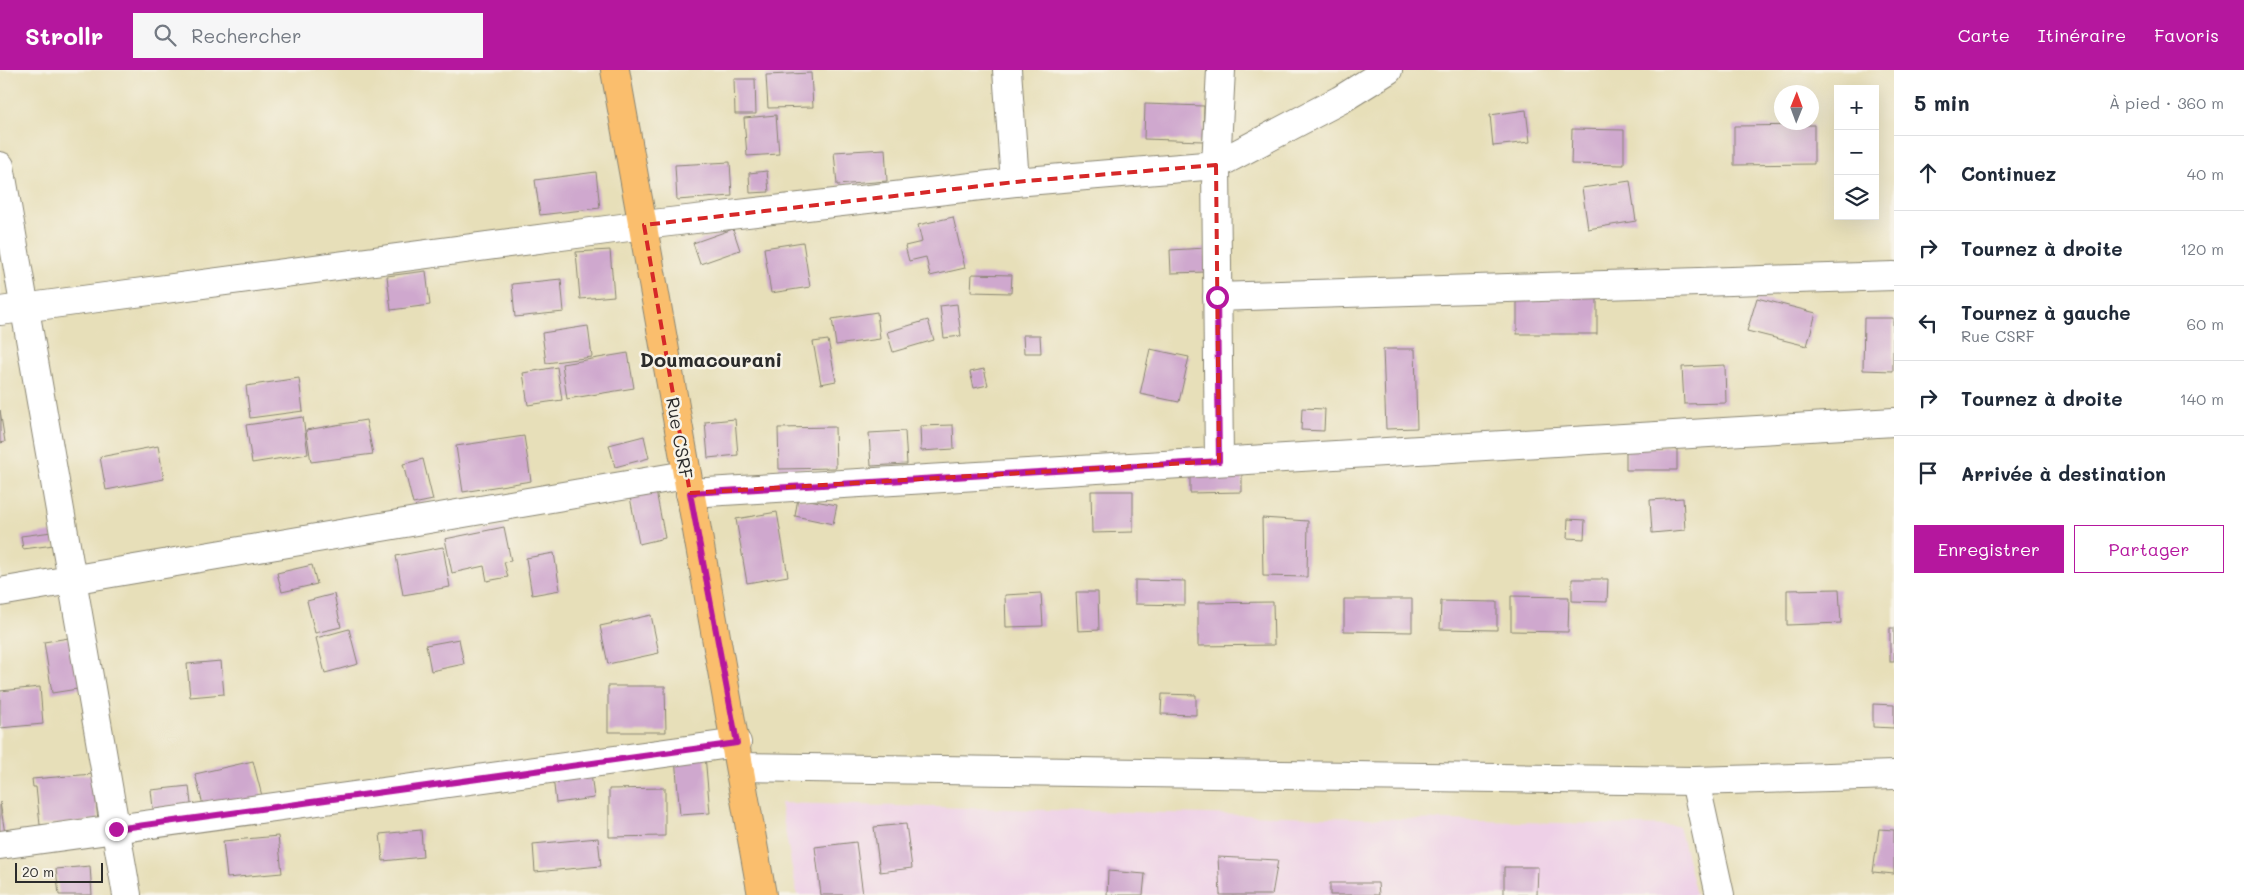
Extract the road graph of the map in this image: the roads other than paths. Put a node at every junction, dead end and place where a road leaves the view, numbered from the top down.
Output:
1 (615, 70) edge
2 (1007, 70) edge
3 (1222, 70) edge
4 (1388, 70) edge
5 (1216, 165) junction
6 (0, 166) edge
7 (1015, 182) junction
8 (644, 225) junction
9 (1894, 276) edge
10 (1217, 297) junction
11 (12, 309) edge
12 (1894, 422) edge
13 (1219, 461) junction
14 (688, 484) junction
15 (72, 579) junction
16 (0, 592) edge
17 (739, 755) junction
18 (1894, 775) edge
19 (1695, 781) junction
20 (116, 829) junction
21 (0, 845) edge
22 (127, 895) edge
23 (762, 895) edge
24 (1720, 895) edge

1 - 8 main road, Rue CSRF
2 - 7 street
3 - 5 street
4 - 5 street
5 - 7 street
5 - 10 street
6 - 11 street
7 - 8 street
8 - 11 street
8 - 14 main road, Rue CSRF
9 - 10 street
10 - 13 street
11 - 15 street
12 - 13 street
13 - 14 street
14 - 15 street
14 - 17 main road, Rue CSRF
15 - 16 street
15 - 20 street
17 - 19 street
17 - 20 street
17 - 23 main road, Rue CSRF
18 - 19 street
19 - 24 street
20 - 21 street
20 - 22 street

